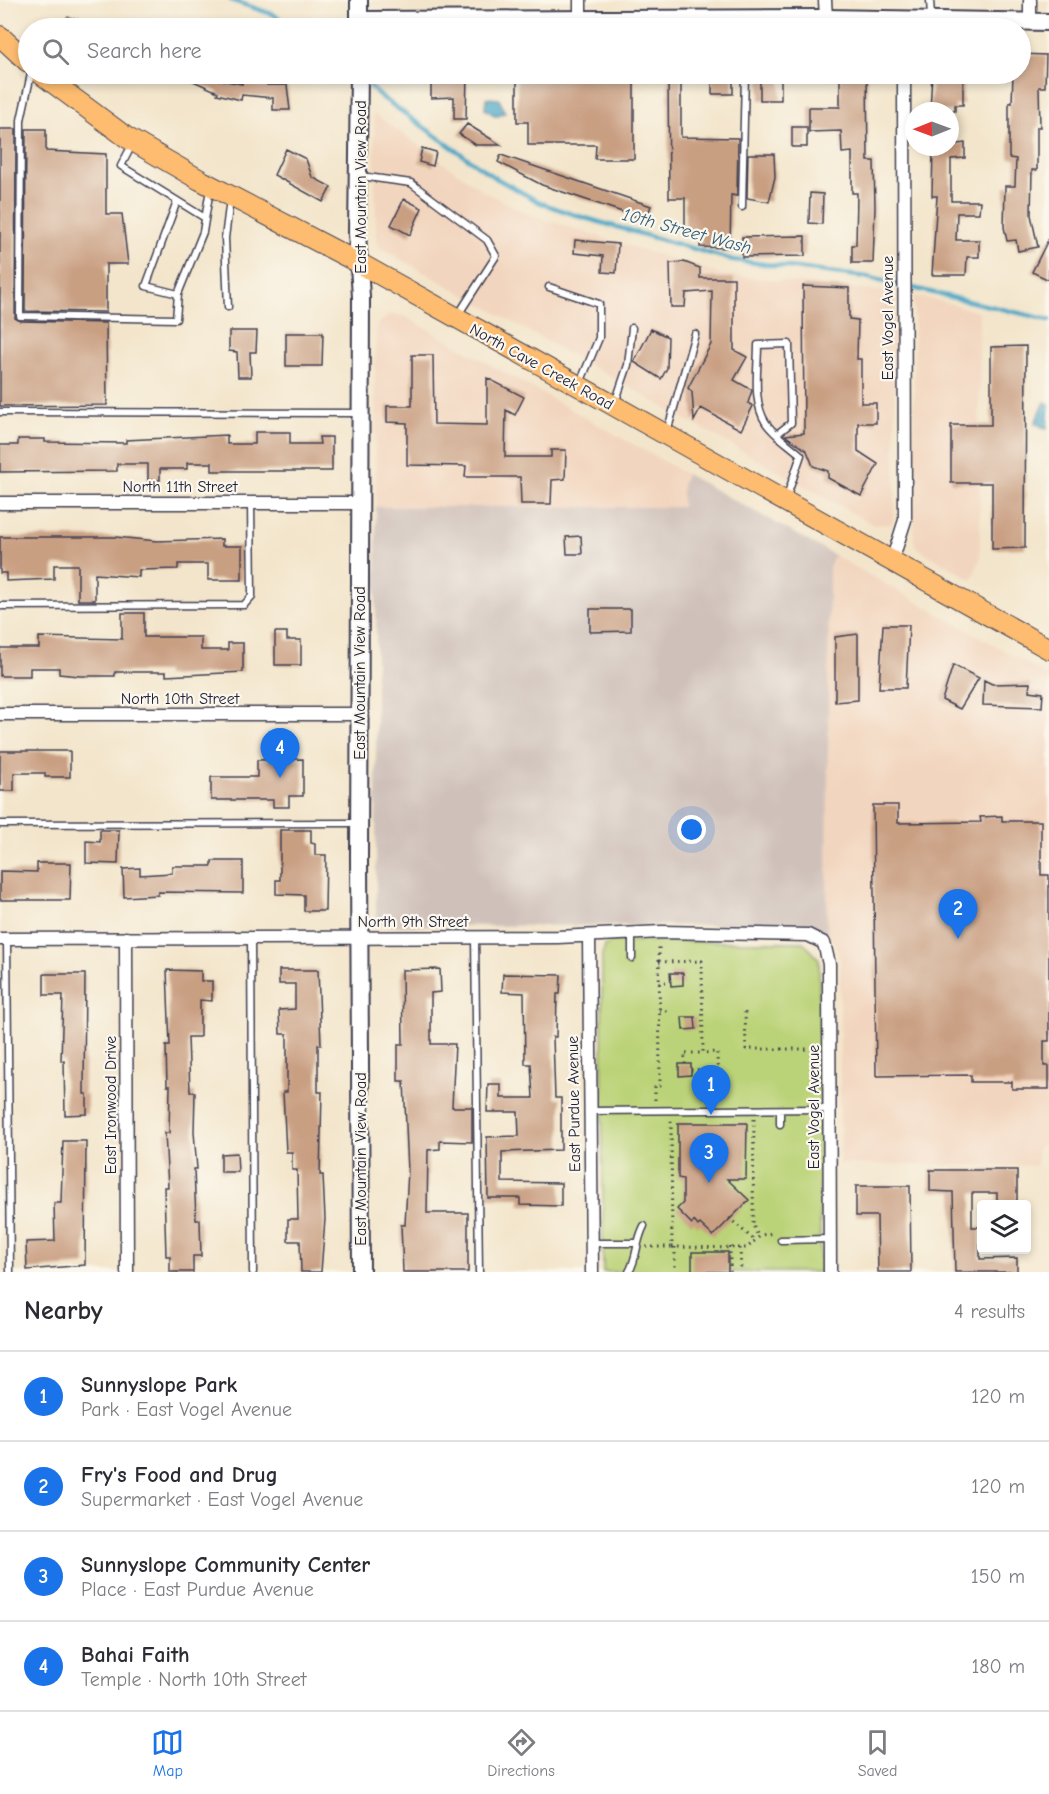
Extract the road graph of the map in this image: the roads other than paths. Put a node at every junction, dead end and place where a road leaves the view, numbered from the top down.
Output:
1 (359, 0) edge
2 (580, 0) edge
3 (825, 0) edge
4 (930, 0) edge
5 (1030, 0) edge
6 (359, 18) edge
7 (580, 18) edge
8 (826, 18) edge
9 (931, 18) edge
10 (1030, 18) edge
11 (1031, 21) edge
12 (1049, 22) edge
13 (0, 36) edge
14 (18, 53) edge
15 (29, 84) edge
16 (55, 84) edge
17 (68, 84) edge
18 (359, 84) edge
19 (745, 84) edge
20 (904, 84) edge
21 (64, 91) junction
22 (134, 141) junction
23 (359, 176) junction
24 (211, 185) junction
25 (230, 196) junction
26 (177, 201) junction
27 (742, 207) dead end
28 (205, 218) junction
29 (359, 263) junction
30 (549, 287) dead end
31 (178, 294) junction
32 (228, 307) dead end
33 (456, 318) junction
34 (632, 328) dead end
35 (695, 334) dead end
36 (579, 386) junction
37 (614, 406) junction
38 (0, 412) edge
39 (360, 412) junction
40 (777, 434) junction
41 (666, 436) junction
42 (252, 502) junction
43 (785, 502) junction
44 (0, 503) edge
45 (360, 503) junction
46 (892, 561) junction
47 (0, 606) edge
48 (1049, 649) edge
49 (0, 714) edge
50 (359, 714) junction
51 (359, 823) junction
52 (0, 824) edge
53 (632, 933) junction
54 (589, 936) junction
55 (475, 937) junction
56 (126, 938) junction
57 (250, 938) junction
58 (359, 938) junction
59 (4, 939) edge
60 (824, 943) joint
61 (632, 958) dead end
62 (830, 1109) junction
63 (780, 1110) junction
64 (590, 1111) junction
65 (780, 1124) dead end
66 (644, 1226) dead end
67 (781, 1236) road end
68 (830, 1239) junction
69 (591, 1243) junction
70 (636, 1245) junction
71 (10, 1272) edge
72 (127, 1272) edge
73 (253, 1272) edge
74 (361, 1272) edge
75 (479, 1272) edge
76 (592, 1272) edge
77 (629, 1272) edge
78 (830, 1272) edge

1 - 6 street
2 - 7 street
3 - 8 street
4 - 9 lane
5 - 10 street
11 - 12 street
13 - 14 main road
15 - 31 lane
16 - 21 main road, North Cave Creek Road
17 - 21 lane
18 - 23 street, East Mountain View Road
19 - 27 lane
20 - 46 street, East Vogel Avenue
21 - 22 main road, North Cave Creek Road
22 - 24 main road, North Cave Creek Road
22 - 26 lane
23 - 29 street, East Mountain View Road
23 - 33 lane
24 - 25 main road, North Cave Creek Road
24 - 28 lane
25 - 29 main road, North Cave Creek Road
25 - 32 lane
26 - 28 lane
26 - 31 lane
28 - 31 lane
29 - 33 main road, North Cave Creek Road
29 - 39 street, East Mountain View Road
30 - 36 lane
33 - 36 main road, North Cave Creek Road
34 - 37 lane
35 - 41 lane
36 - 37 main road, North Cave Creek Road
37 - 41 main road, North Cave Creek Road
38 - 39 lane
39 - 45 street, East Mountain View Road
40 - 40 lane
40 - 43 lane
41 - 43 main road, North Cave Creek Road
42 - 44 street, North 11th Street
42 - 45 street, North 11th Street
42 - 47 lane
43 - 46 main road, North Cave Creek Road
45 - 50 street, East Mountain View Road
46 - 48 main road, North Cave Creek Road
49 - 50 street, North 10th Street
50 - 51 street, East Mountain View Road
51 - 52 lane
51 - 58 street, East Mountain View Road
53 - 54 street, North 9th Street
53 - 60 street, North 9th Street
53 - 61 lane
54 - 55 street, North 9th Street
54 - 64 street, East Purdue Avenue
55 - 58 street, North 9th Street
55 - 75 lane
56 - 57 street, North 9th Street
56 - 59 street, North 9th Street
56 - 72 street, East Ironwood Drive
57 - 58 street, North 9th Street
57 - 73 lane
58 - 74 street, East Mountain View Road
59 - 71 lane
60 - 62 street, East Vogel Avenue
62 - 63 lane
62 - 68 street, East Vogel Avenue
63 - 64 lane
63 - 65 lane
64 - 69 street, East Purdue Avenue
66 - 70 lane
67 - 68 lane
68 - 78 street, East Vogel Avenue
69 - 70 lane
69 - 76 street, East Purdue Avenue
70 - 77 lane

